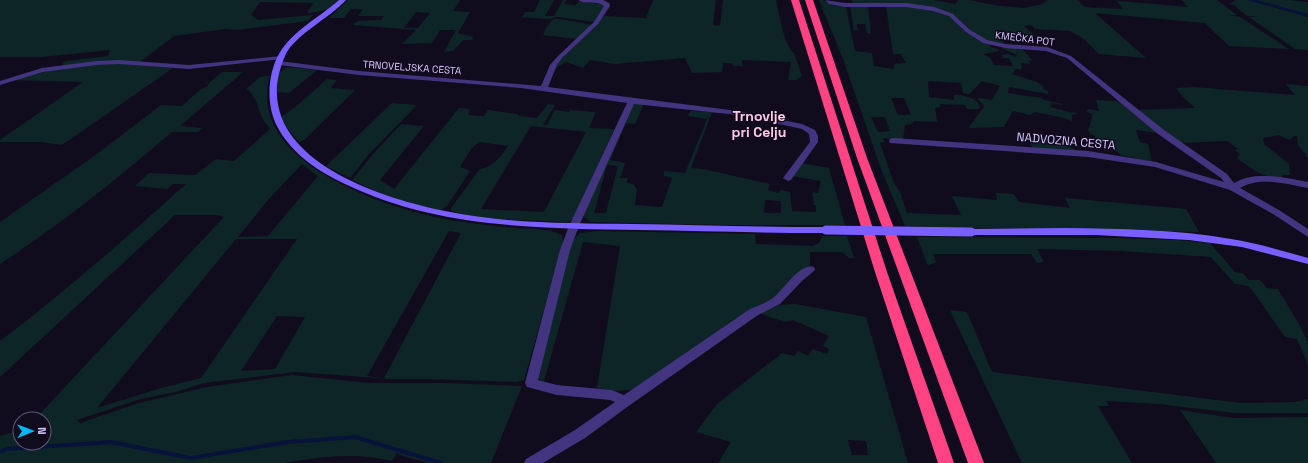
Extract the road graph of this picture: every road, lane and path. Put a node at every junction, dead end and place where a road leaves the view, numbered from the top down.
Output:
1 (343, 0) edge
2 (581, 0) edge
3 (795, 0) edge
4 (808, 0) edge
5 (828, 0) edge
6 (280, 60) junction
7 (0, 82) edge
8 (544, 88) junction
9 (632, 101) junction
10 (893, 141) dead end
11 (788, 178) dead end
12 (1308, 185) edge
13 (1233, 188) junction
14 (574, 226) junction
15 (1308, 234) edge
16 (1307, 261) edge
17 (810, 270) dead end
18 (625, 401) junction
19 (531, 463) edge
20 (946, 463) edge
21 (976, 463) edge

1 - 6 street
2 - 8 street
3 - 20 highway
4 - 21 highway
5 - 13 street, KMEČKA POT
6 - 7 street, TRNOVELJSKA CESTA
6 - 8 street, TRNOVELJSKA CESTA
6 - 14 street
8 - 9 street, TRNOVELJSKA CESTA
9 - 11 street, TRNOVELJSKA CESTA
9 - 14 street
10 - 13 street, NADVOZNA CESTA
12 - 13 street
13 - 15 street
14 - 16 street, bridge
14 - 18 street
17 - 18 street
18 - 19 street

